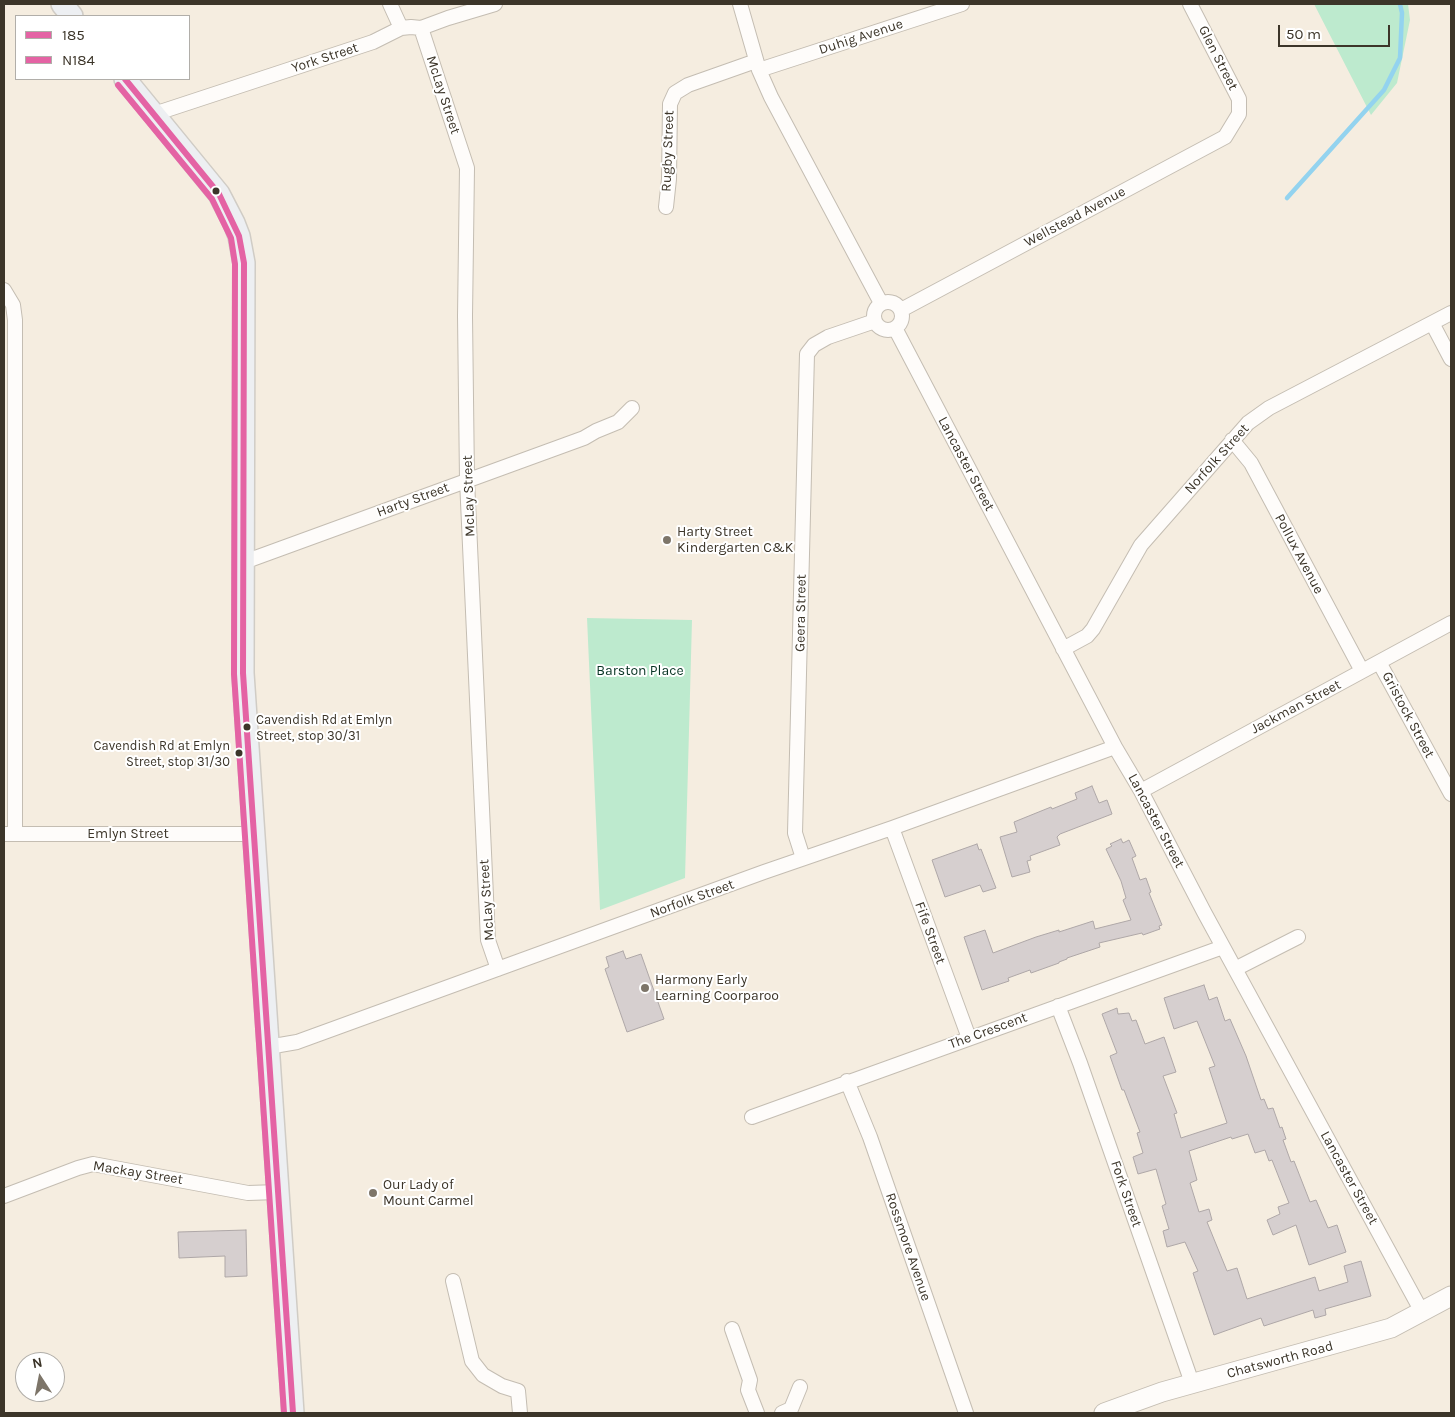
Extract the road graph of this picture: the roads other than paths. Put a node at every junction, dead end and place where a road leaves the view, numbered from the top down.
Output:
1 (62, 4) edge
2 (390, 4) edge
3 (495, 4) edge
4 (740, 4) edge
5 (962, 4) edge
6 (1190, 4) edge
7 (71, 15) edge
8 (401, 28) junction
9 (421, 28) junction
10 (757, 66) junction
11 (126, 80) edge
12 (154, 114) junction
13 (1239, 114) joint
14 (666, 207) dead end
15 (4, 290) edge
16 (881, 303) junction
17 (901, 310) junction
18 (1451, 313) edge
19 (875, 321) junction
20 (1432, 323) junction
21 (895, 328) junction
22 (1451, 359) edge
23 (632, 408) dead end
24 (1232, 440) junction
25 (467, 480) junction
26 (244, 562) junction
27 (1451, 623) edge
28 (1064, 649) junction
29 (1379, 662) junction
30 (1362, 672) junction
31 (1115, 747) junction
32 (1141, 791) junction
33 (1451, 794) edge
34 (892, 828) junction
35 (9, 834) edge
36 (253, 834) junction
37 (803, 858) junction
38 (1298, 937) dead end
39 (1223, 947) junction
40 (498, 969) junction
41 (1235, 969) junction
42 (1058, 1006) junction
43 (969, 1038) junction
44 (268, 1048) junction
45 (847, 1081) junction
46 (752, 1117) dead end
47 (278, 1192) junction
48 (4, 1196) edge
49 (453, 1281) dead end
50 (1451, 1296) edge
51 (1422, 1312) junction
52 (732, 1329) dead end
53 (1192, 1383) junction
54 (800, 1387) dead end
55 (293, 1413) edge
56 (520, 1413) edge
57 (757, 1413) edge
58 (782, 1413) edge
59 (966, 1413) edge
60 (1104, 1413) edge

1 - 7 main road
2 - 8 street
3 - 9 street, York Street
4 - 10 street
5 - 10 street, Duhig Avenue
6 - 13 street, Glen Street
8 - 9 street, York Street
8 - 12 street, York Street
9 - 25 street, McLay Street
10 - 14 street, Rugby Street
10 - 16 street
11 - 12 main road
12 - 26 main road
13 - 17 street, Wellstead Avenue
15 - 35 street
16 - 17 street
16 - 19 street
17 - 21 street
18 - 20 street, Norfolk Street
19 - 21 street
19 - 37 street, Geera Street
20 - 22 street
20 - 24 street, Norfolk Street
21 - 28 street, Lancaster Street
23 - 25 street, Harty Street
24 - 28 street, Norfolk Street
24 - 30 street, Pollux Avenue
25 - 26 street, Harty Street
25 - 40 street, McLay Street
26 - 36 main road
27 - 29 street, Jackman Street
28 - 31 street, Lancaster Street
29 - 30 street, Jackman Street
29 - 33 street, Gristock Street
30 - 32 street, Jackman Street
31 - 32 street, Lancaster Street
31 - 34 street, Norfolk Street
32 - 39 street, Lancaster Street
34 - 37 street, Norfolk Street
34 - 43 street, Fife Street
35 - 36 street, Emlyn Street
36 - 44 main road
37 - 40 street, Norfolk Street
38 - 41 street
39 - 41 street, Lancaster Street
39 - 42 street, The Crescent
40 - 44 street, Norfolk Street
41 - 51 street, Lancaster Street
42 - 43 street, The Crescent
42 - 53 street, Fork Street
43 - 45 street, The Crescent
44 - 47 main road
45 - 46 street, The Crescent
45 - 59 street, Rossmore Avenue
47 - 48 street, Mackay Street
47 - 55 main road
49 - 56 street
50 - 51 main road, Chatsworth Road
51 - 53 main road, Chatsworth Road
52 - 57 street
53 - 60 main road, Chatsworth Road
54 - 58 street

